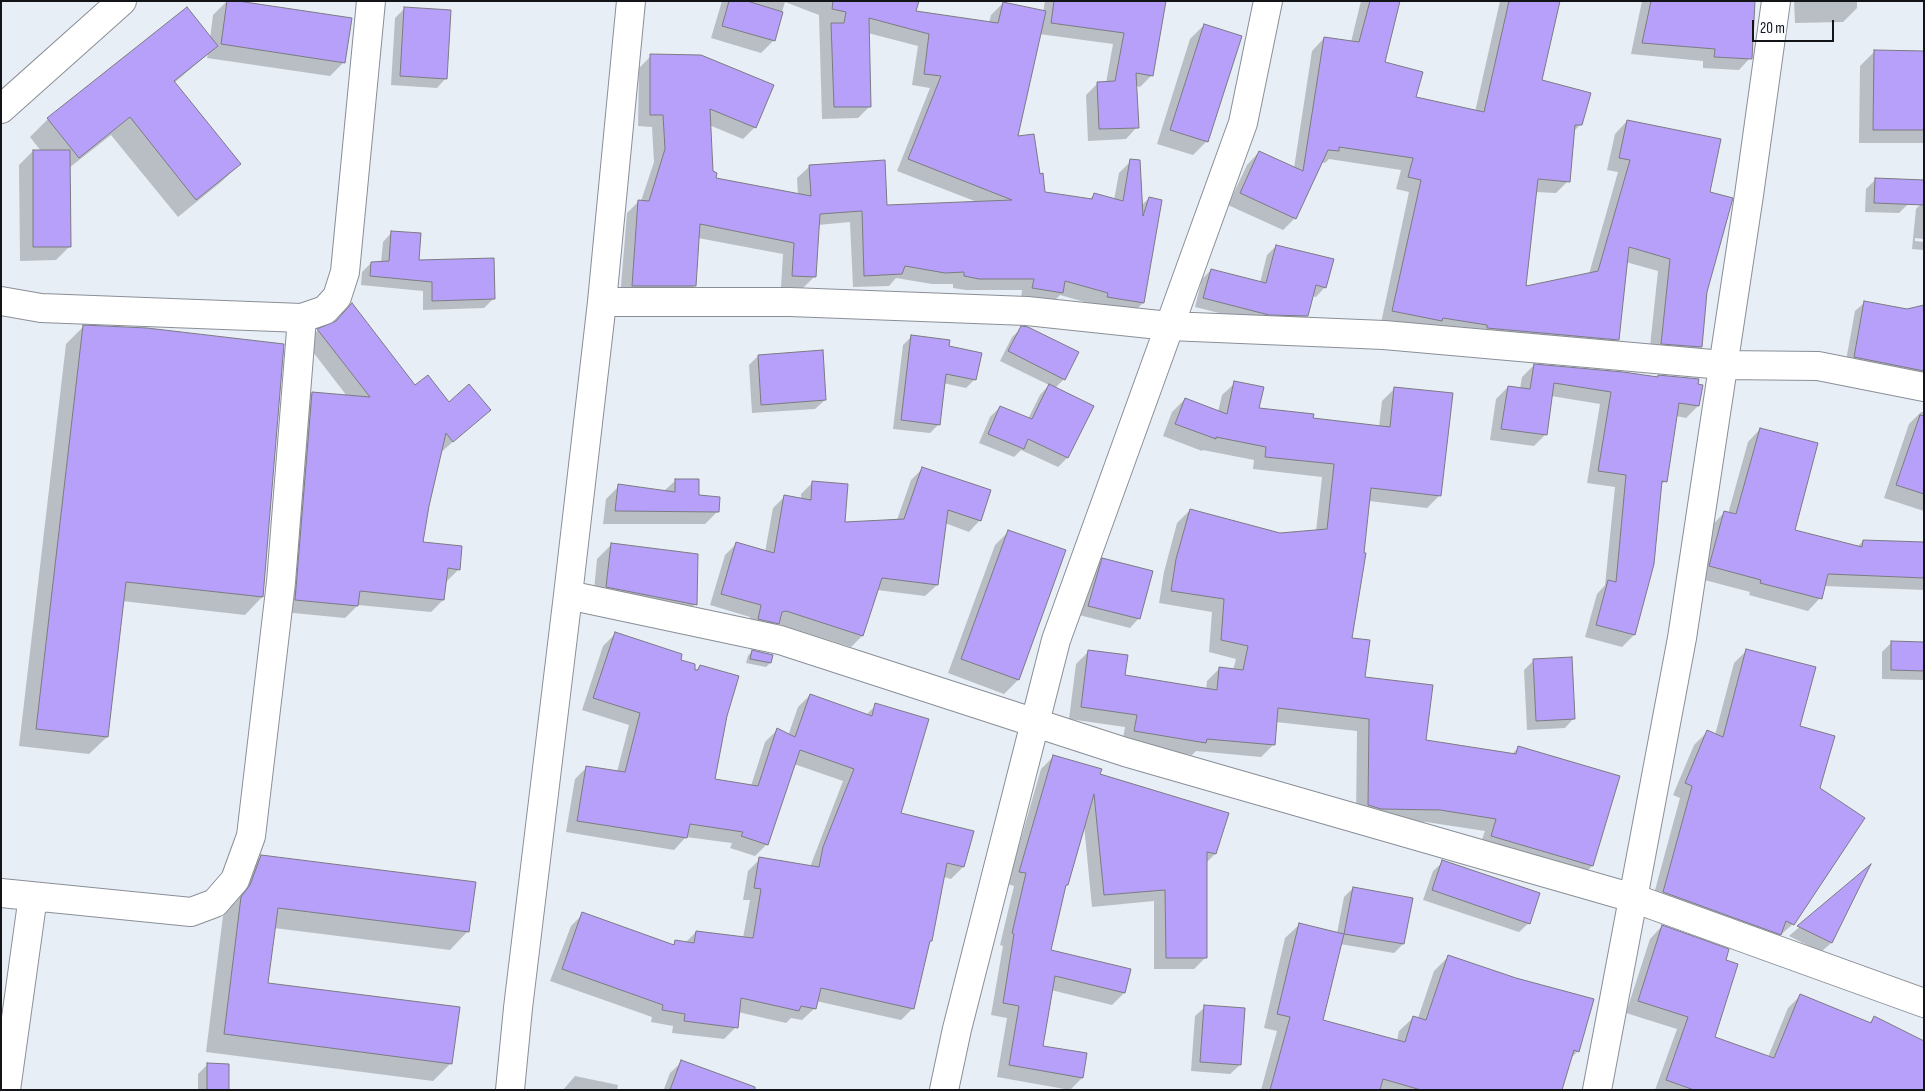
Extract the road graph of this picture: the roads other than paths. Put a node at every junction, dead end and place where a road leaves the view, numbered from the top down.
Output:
1 (122, 1) edge
2 (372, 1) edge
3 (631, 1) edge
4 (1268, 1) edge
5 (1776, 1) edge
6 (1, 109) edge
7 (1, 301) edge
8 (602, 302) junction
9 (302, 318) junction
10 (1169, 326) junction
11 (1724, 365) junction
12 (1924, 386) edge
13 (568, 596) junction
14 (1035, 723) junction
15 (1, 892) edge
16 (33, 896) junction
17 (1633, 898) junction
18 (1924, 1002) edge
19 (6, 1090) edge
20 (510, 1090) edge
21 (944, 1090) edge
22 (1597, 1090) edge

1 - 6 street
2 - 9 street
3 - 8 street
4 - 10 street
5 - 11 street
7 - 9 street
8 - 10 street
8 - 13 street
9 - 16 street
10 - 11 street
10 - 14 street
11 - 12 street
11 - 17 street
13 - 14 street
13 - 20 street
14 - 17 street
14 - 21 street
15 - 16 street
16 - 19 street
17 - 18 street
17 - 22 street

